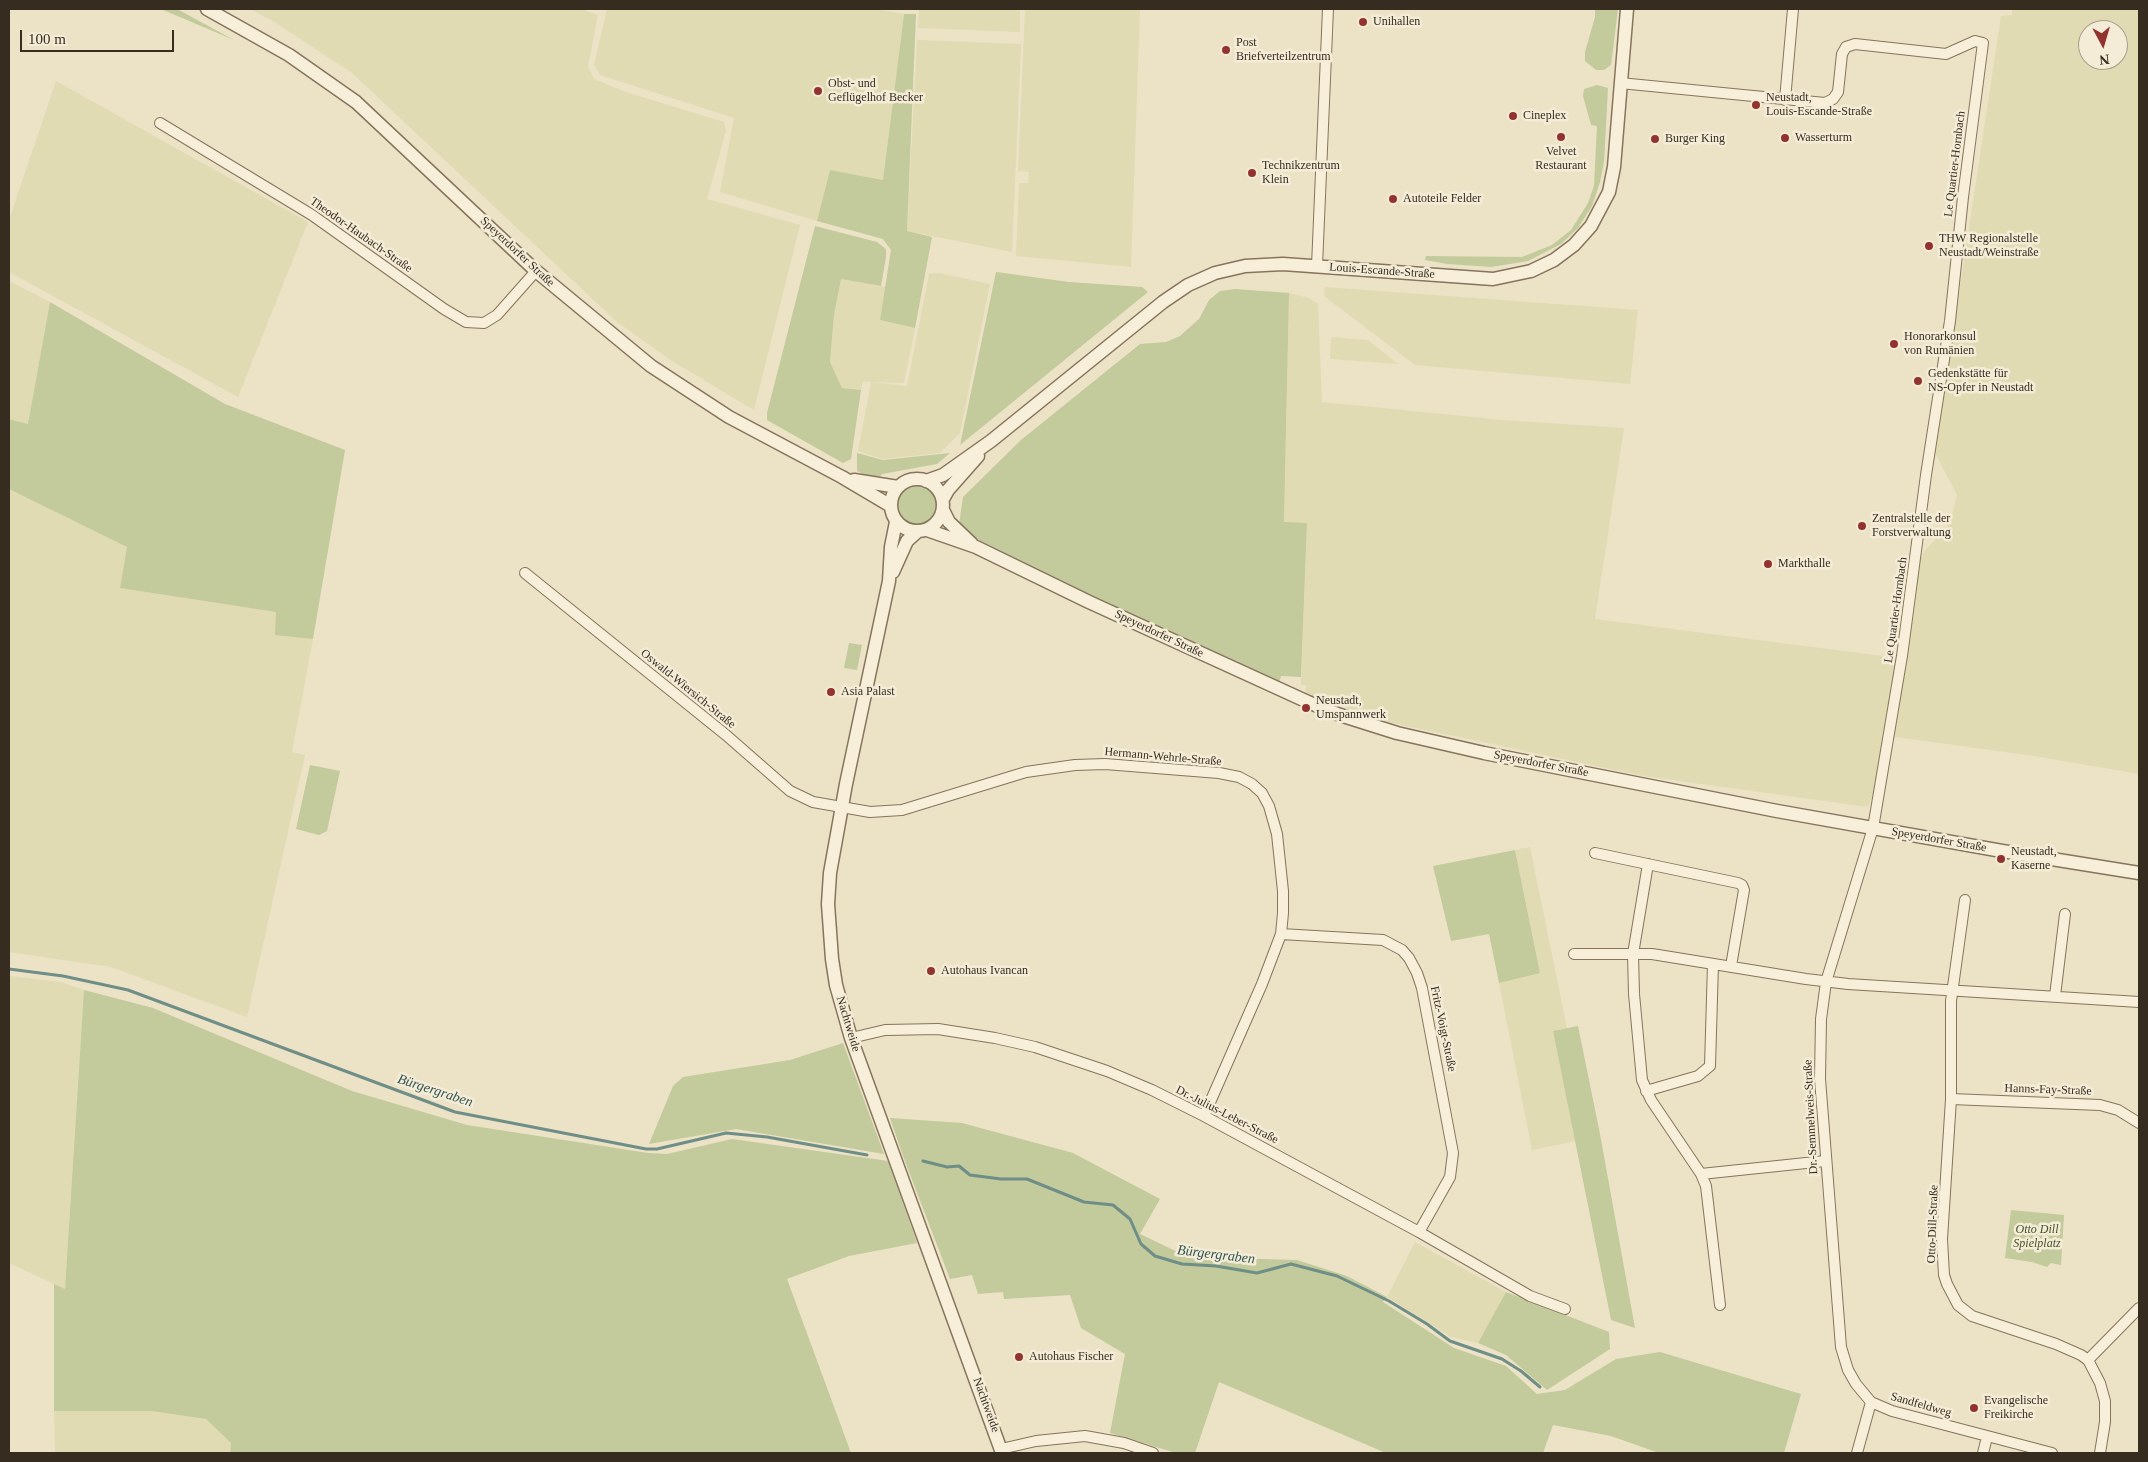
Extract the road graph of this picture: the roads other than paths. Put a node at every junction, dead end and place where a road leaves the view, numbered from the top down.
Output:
1 (207, 9) edge
2 (1328, 9) edge
3 (1626, 9) edge
4 (1793, 9) edge
5 (1620, 83) junction
6 (1785, 100) junction
7 (160, 123) dead end
8 (1317, 266) junction
9 (536, 271) junction
10 (991, 441) junction
11 (842, 476) junction
12 (926, 481) junction
13 (898, 487) junction
14 (943, 505) junction
15 (890, 506) junction
16 (896, 522) junction
17 (922, 531) junction
18 (976, 547) junction
19 (526, 573) dead end
20 (888, 581) junction
21 (842, 808) junction
22 (1873, 828) junction
23 (1595, 853) dead end
24 (1648, 864) junction
25 (2139, 873) edge
26 (1965, 900) dead end
27 (2065, 914) dead end
28 (1281, 934) junction
29 (1574, 954) dead end
30 (1633, 954) junction
31 (1713, 964) junction
32 (1731, 966) junction
33 (1826, 982) junction
34 (1952, 990) junction
35 (2055, 996) junction
36 (2139, 1002) edge
37 (851, 1038) junction
38 (1646, 1091) junction
39 (1951, 1099) junction
40 (1204, 1116) junction
41 (2139, 1123) edge
42 (1825, 1161) junction
43 (1701, 1174) junction
44 (1419, 1232) junction
45 (1720, 1305) dead end
46 (2139, 1308) edge
47 (1565, 1309) dead end
48 (2088, 1360) junction
49 (1871, 1402) junction
50 (1988, 1437) junction
51 (1002, 1451) edge
52 (1153, 1453) edge
53 (1857, 1453) edge
54 (1983, 1453) edge
55 (2052, 1453) edge
56 (2100, 1453) edge

1 - 9 street, Speyerdorfer Straße
2 - 8 street
3 - 5 street, Louis-Escande-Straße
4 - 6 street
5 - 6 street, Le Quartier-Hornbach
5 - 8 street, Louis-Escande-Straße
6 - 22 street, Le Quartier-Hornbach
7 - 9 street, Theodor-Haubach-Straße
8 - 10 street, Louis-Escande-Straße
9 - 11 street, Speyerdorfer Straße
10 - 12 street, Louis-Escande-Straße
10 - 14 street, Louis-Escande-Straße
11 - 13 street, Speyerdorfer Straße
11 - 15 street, Speyerdorfer Straße
12 - 13 street
12 - 14 street
13 - 15 street
14 - 17 street
14 - 18 street, Speyerdorfer Straße
15 - 16 street
16 - 17 street
16 - 20 street, Nachtweide
17 - 18 street, Speyerdorfer Straße
17 - 20 street, Nachtweide
18 - 22 street, Speyerdorfer Straße
19 - 21 street, Oswald-Wiersich-Straße
20 - 21 street, Nachtweide
21 - 28 street, Hermann-Wehrle-Straße
21 - 37 street, Nachtweide
22 - 25 street, Speyerdorfer Straße
22 - 33 street, Dr.-Semmelweis-Straße
23 - 24 street
24 - 30 street
24 - 32 street
26 - 34 street, Otto-Dill-Straße
27 - 35 street
28 - 40 street, Hermann-Wehrle-Straße
28 - 44 street, Fritz-Voigt-Straße
29 - 30 street
30 - 31 street
30 - 38 street
31 - 32 street
31 - 38 street
32 - 33 street
33 - 34 street
33 - 42 street, Dr.-Semmelweis-Straße
34 - 35 street
34 - 39 street, Otto-Dill-Straße
35 - 36 street
37 - 40 street, Dr.-Julius-Leber-Straße
37 - 51 street, Nachtweide
38 - 43 street
39 - 41 street, Hanns-Fay-Straße
39 - 48 street, Otto-Dill-Straße
40 - 44 street, Dr.-Julius-Leber-Straße
42 - 43 street
42 - 49 street, Dr.-Semmelweis-Straße
43 - 45 street
44 - 47 street, Dr.-Julius-Leber-Straße
46 - 48 street
48 - 56 street
49 - 50 street, Sandfeldweg
49 - 53 street
50 - 54 street
50 - 55 street, Sandfeldweg
51 - 52 street, Nachtweide

